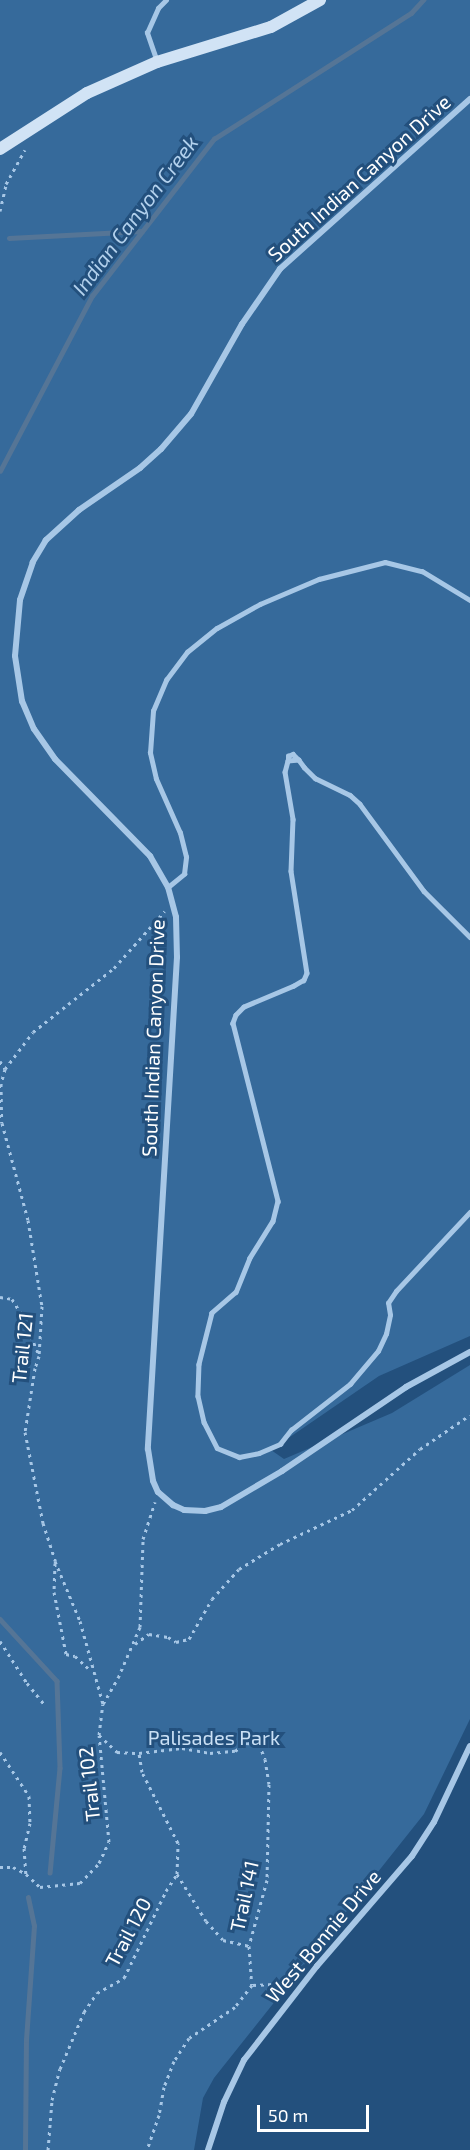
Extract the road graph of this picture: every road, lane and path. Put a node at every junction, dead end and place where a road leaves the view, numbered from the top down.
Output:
1 (166, 0) edge
2 (320, 0) edge
3 (157, 62) junction
4 (470, 99) edge
5 (28, 144) dead end
6 (0, 149) edge
7 (0, 212) edge
8 (470, 600) edge
9 (168, 887) junction
10 (174, 903) junction
11 (470, 936) edge
12 (0, 1061) edge
13 (5, 1069) junction
14 (470, 1212) edge
15 (0, 1297) edge
16 (470, 1352) edge
17 (39, 1356) junction
18 (470, 1415) edge
19 (158, 1492) junction
20 (55, 1561) junction
21 (0, 1641) edge
22 (134, 1645) junction
23 (0, 1648) edge
24 (6, 1649) junction
25 (92, 1672) junction
26 (102, 1704) junction
27 (45, 1705) dead end
28 (99, 1735) junction
29 (470, 1746) edge
30 (0, 1752) edge
31 (139, 1753) junction
32 (0, 1867) edge
33 (26, 1874) junction
34 (177, 1874) junction
35 (249, 1946) junction
36 (317, 1966) junction
37 (252, 1985) junction
38 (48, 2150) edge
39 (147, 2150) edge
40 (208, 2150) edge

1 - 3 lane
2 - 3 street
3 - 6 street
4 - 9 street, South Indian Canyon Drive
5 - 7 path
8 - 9 lane
9 - 10 street, South Indian Canyon Drive
10 - 13 path
10 - 19 street, South Indian Canyon Drive
11 - 14 lane
12 - 13 path
13 - 17 path, Trail 121
15 - 17 path
16 - 19 street
17 - 20 path, Trail 121
18 - 22 path
19 - 22 path, Trail 102
20 - 25 path, Trail 121
20 - 25 path
21 - 24 path
22 - 26 path, Trail 102
23 - 24 path
24 - 27 path
25 - 26 path, Trail 121
26 - 28 path, Trail 102
28 - 31 path, Trail 141
28 - 33 path, Trail 102
29 - 36 street, West Bonnie Drive
30 - 33 path
31 - 34 path, Trail 120
31 - 35 path, Trail 141
32 - 33 path, Trail 102
34 - 35 path
34 - 38 path, Trail 120
35 - 37 path, Trail 141
36 - 37 path
36 - 40 street, West Bonnie Drive
37 - 39 path

